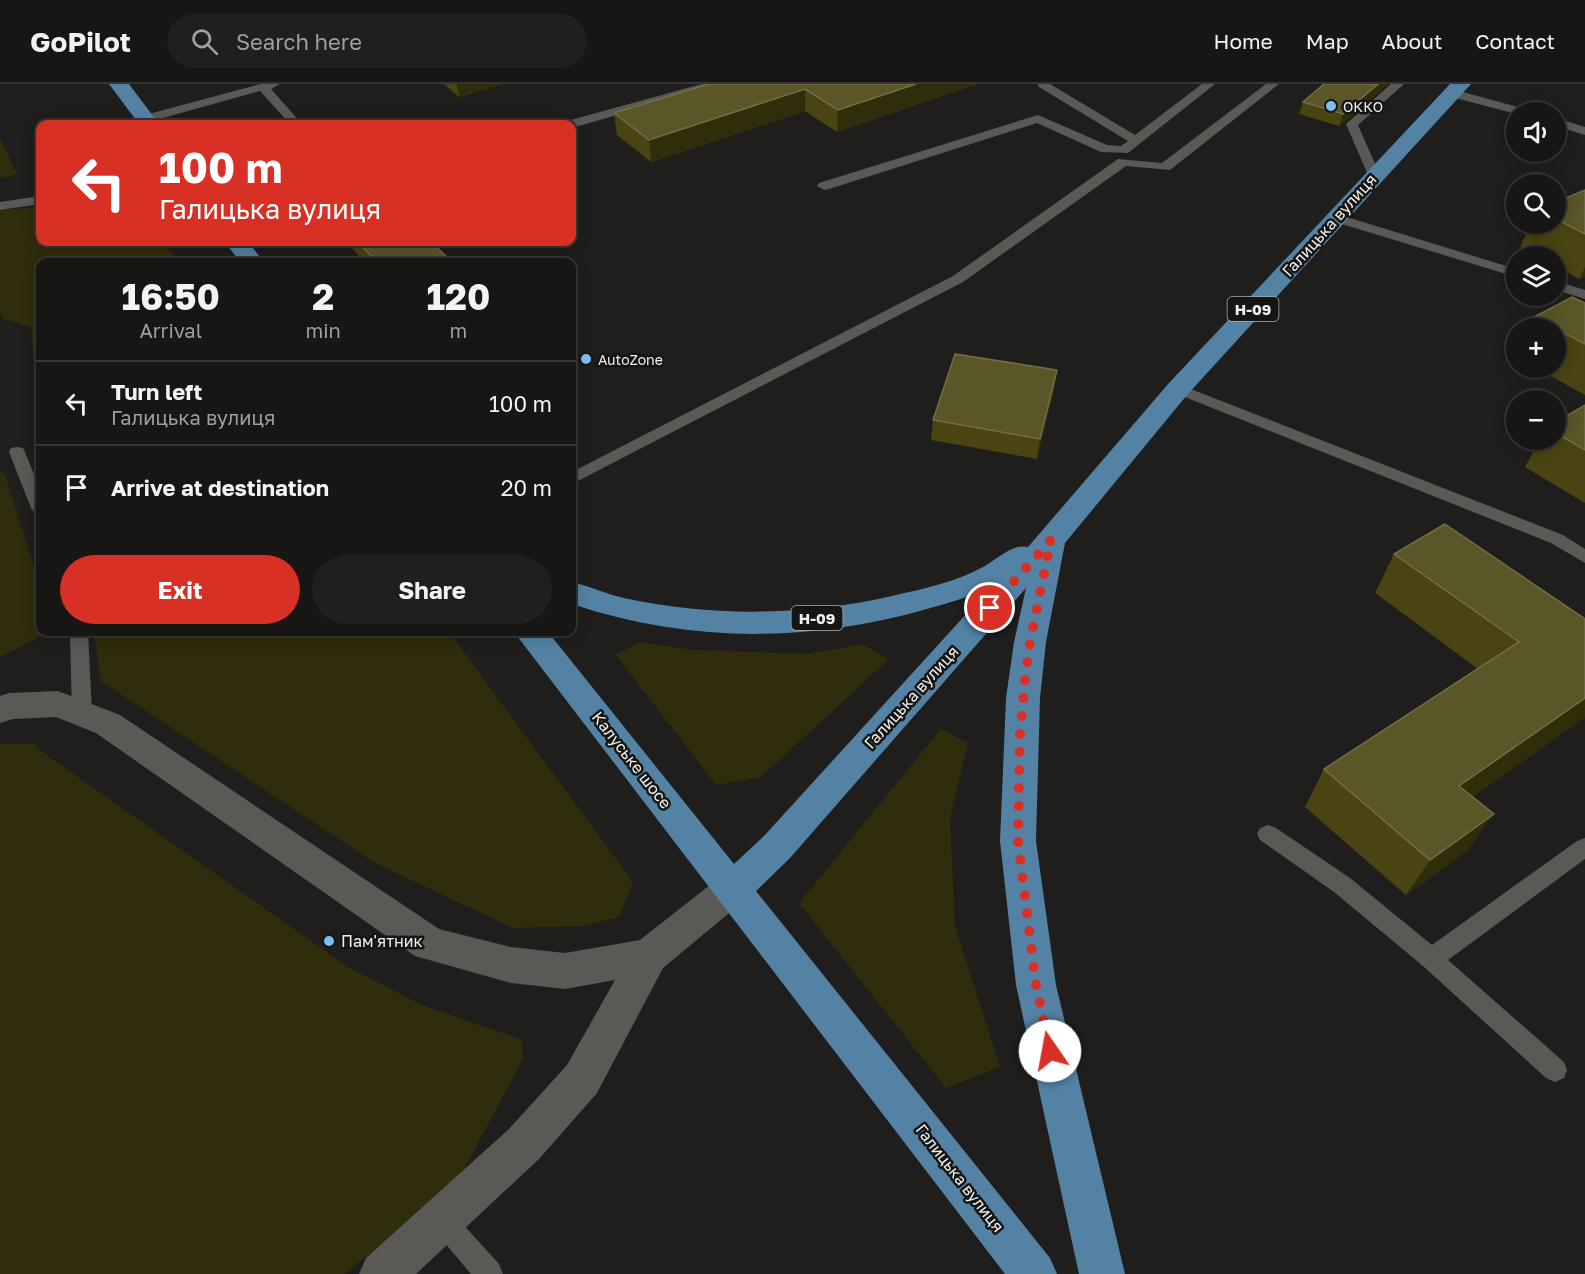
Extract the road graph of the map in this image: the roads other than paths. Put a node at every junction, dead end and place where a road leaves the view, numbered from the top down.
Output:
1 (119, 84) edge
2 (715, 84) edge
3 (1189, 84) edge
4 (1273, 84) edge
5 (1398, 84) edge
6 (1043, 85) edge
7 (268, 86) edge
8 (1205, 87) edge
9 (1456, 88) edge
10 (1506, 106) edge
11 (146, 120) edge
12 (154, 120) edge
13 (293, 120) edge
14 (576, 123) edge
15 (1566, 125) edge
16 (1585, 131) edge
17 (1135, 140) junction
18 (1124, 156) junction
19 (1374, 175) junction
20 (824, 186) dead end
21 (36, 201) edge
22 (0, 206) edge
23 (1337, 218) junction
24 (239, 246) edge
25 (249, 258) edge
26 (1506, 270) edge
27 (1566, 288) edge
28 (1585, 294) edge
29 (1178, 389) junction
30 (17, 452) dead end
31 (576, 477) edge
32 (36, 497) edge
33 (1051, 540) junction
34 (1582, 551) edge
35 (576, 595) edge
36 (79, 636) edge
37 (533, 636) edge
38 (0, 710) edge
39 (82, 713) junction
40 (1268, 834) dead end
41 (1585, 847) edge
42 (733, 888) junction
43 (649, 956) junction
44 (1431, 959) junction
45 (1555, 1070) dead end
46 (442, 1220) junction
47 (382, 1274) edge
48 (489, 1274) edge
49 (1034, 1274) edge
50 (1102, 1274) edge

1 - 11 main road
2 - 14 lane
3 - 8 lane
4 - 18 lane
5 - 19 lane
6 - 17 lane
7 - 12 lane
7 - 13 lane
8 - 17 lane
9 - 10 lane
9 - 19 main road, Галицька вулиця / Н-09
15 - 16 lane
17 - 18 lane
18 - 20 lane
18 - 31 lane
19 - 23 main road, Галицька вулиця / Н-09
21 - 22 lane
23 - 26 lane
23 - 29 main road, Галицька вулиця / Н-09
24 - 25 main road
27 - 28 lane
29 - 33 main road, Галицька вулиця / Н-09
29 - 34 lane
30 - 32 lane
33 - 35 main road, Н-09
33 - 42 main road, Галицька вулиця
33 - 50 main road
36 - 39 lane
37 - 42 main road, Калуське шосе
38 - 39 street
39 - 43 street
40 - 44 lane
41 - 44 lane
42 - 43 street
42 - 49 main road, Галицька вулиця
43 - 46 street
44 - 45 lane
46 - 47 street
46 - 48 lane

